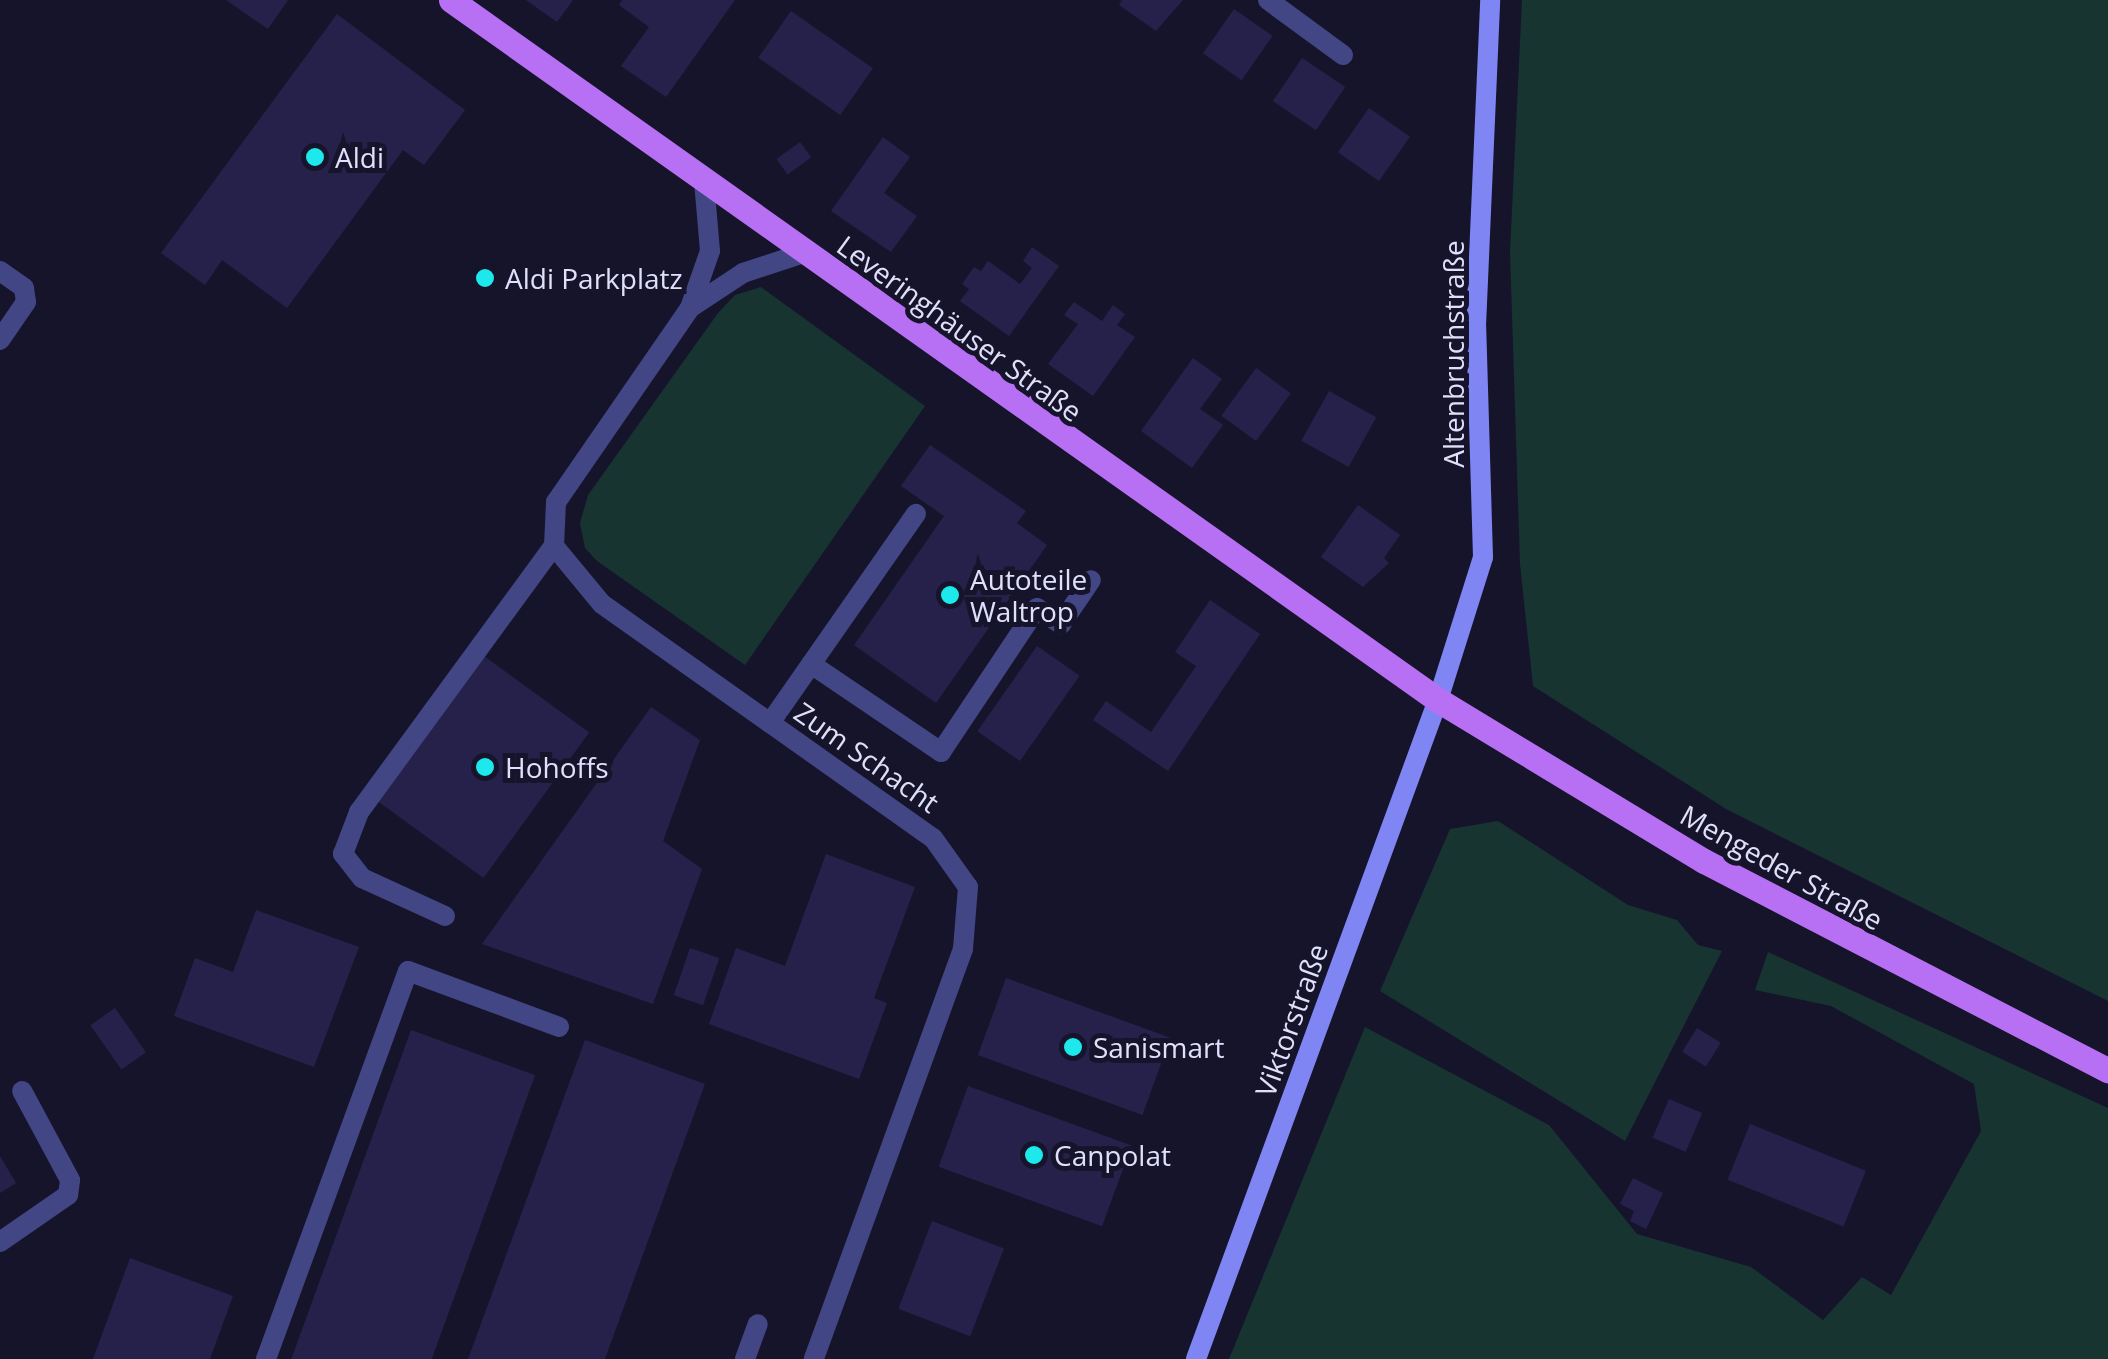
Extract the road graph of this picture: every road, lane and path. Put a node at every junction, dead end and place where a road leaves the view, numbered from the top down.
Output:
1 (450, 0) edge
2 (1268, 0) edge
3 (1490, 0) edge
4 (1343, 55) dead end
5 (704, 181) junction
6 (804, 253) junction
7 (0, 271) edge
8 (690, 308) junction
9 (0, 340) edge
10 (916, 514) dead end
11 (554, 546) junction
12 (1091, 580) dead end
13 (811, 664) junction
14 (1438, 700) junction
15 (770, 723) junction
16 (445, 916) dead end
17 (559, 1027) dead end
18 (2108, 1070) edge
19 (22, 1091) dead end
20 (0, 1242) edge
21 (758, 1324) dead end
22 (266, 1359) edge
23 (745, 1359) edge
24 (814, 1359) edge
25 (1196, 1359) edge

1 - 5 main road, Leveringhäuser Straße
2 - 4 street
3 - 14 street, Altenbruchstraße
5 - 6 main road, Leveringhäuser Straße
5 - 8 street
6 - 8 street
6 - 14 main road, Leveringhäuser Straße
7 - 9 street
8 - 11 street
10 - 13 street
11 - 15 street, Zum Schacht
11 - 16 street
12 - 13 street
13 - 15 street
14 - 18 main road, Mengeder Straße
14 - 25 street, Viktorstraße
15 - 24 street, Zum Schacht
17 - 22 street
19 - 20 street
21 - 23 street

